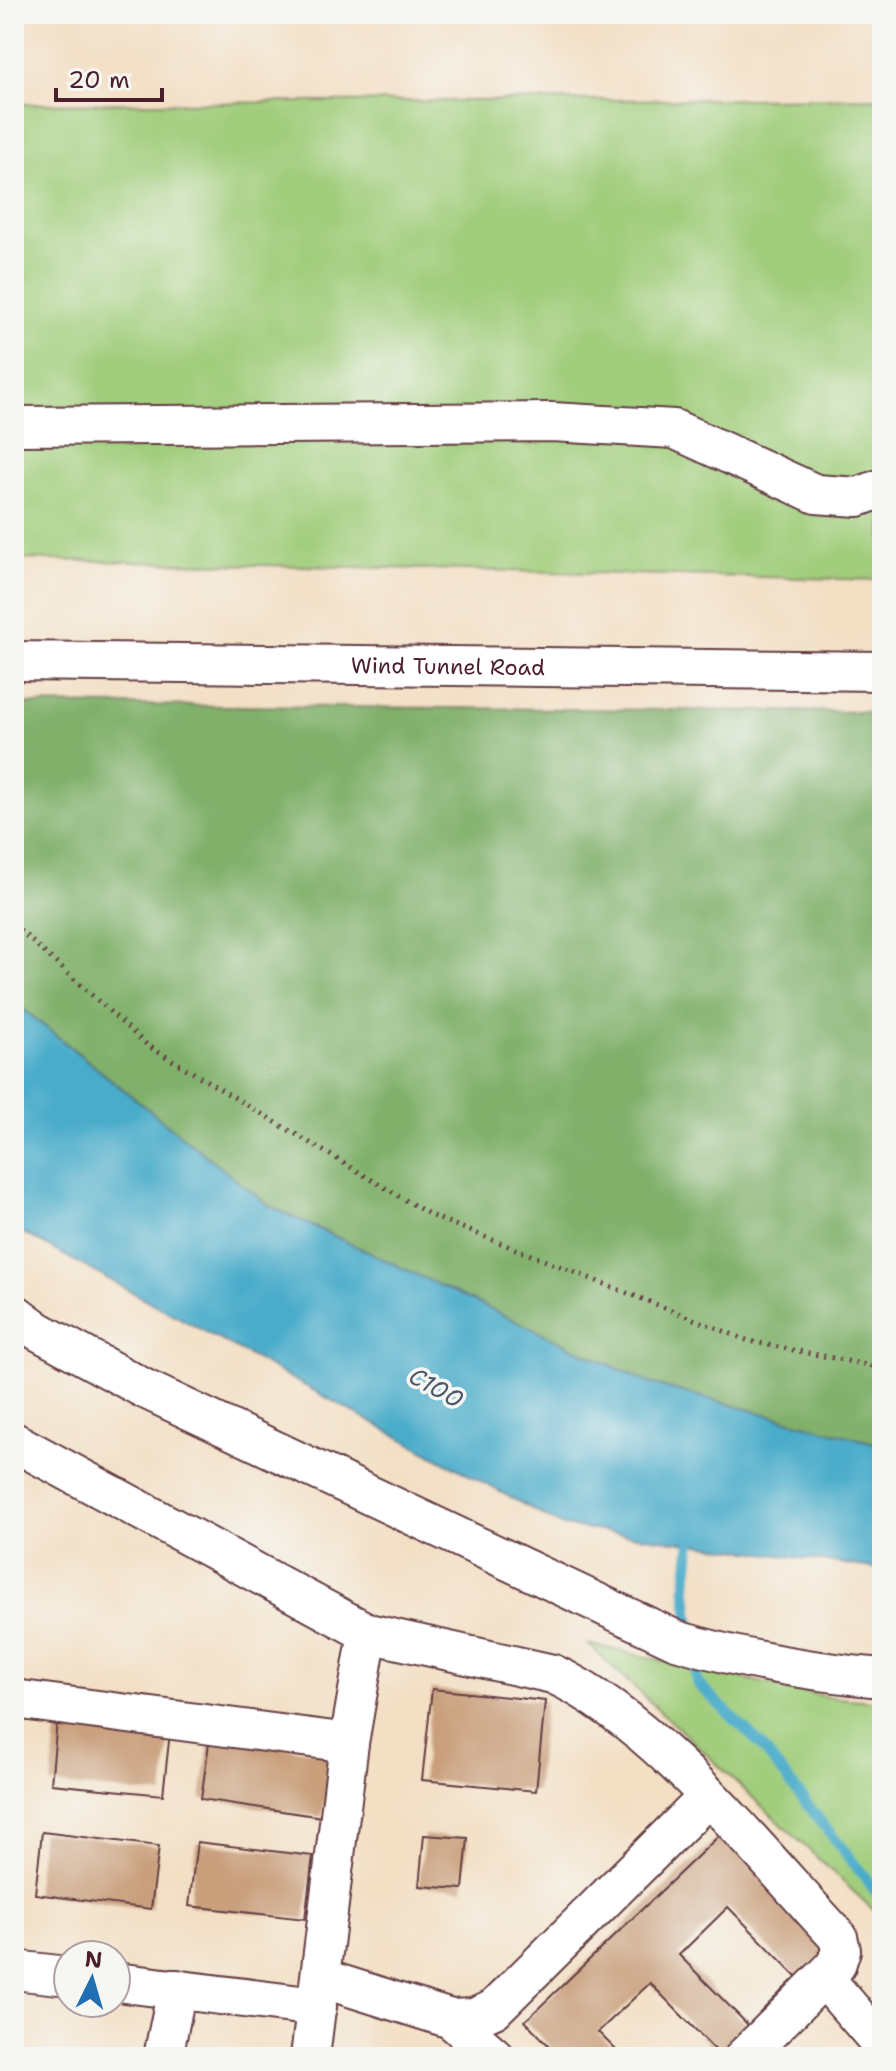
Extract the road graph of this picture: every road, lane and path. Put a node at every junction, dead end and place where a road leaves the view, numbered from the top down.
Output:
1 (14, 426) edge
2 (882, 488) edge
3 (14, 661) edge
4 (882, 671) edge
5 (14, 925) edge
6 (14, 1313) edge
7 (882, 1368) edge
8 (14, 1442) edge
9 (368, 1633) junction
10 (882, 1678) edge
11 (14, 1699) edge
12 (349, 1743) junction
13 (707, 1798) junction
14 (14, 1970) edge
15 (52, 1974) edge
16 (824, 1978) junction
17 (132, 1984) edge
18 (177, 1989) junction
19 (319, 1992) junction
20 (451, 2019) junction
21 (882, 2045) edge
22 (163, 2057) edge
23 (310, 2057) edge
24 (495, 2057) edge
25 (744, 2057) edge

1 - 2 street
3 - 4 street, Wind Tunnel Road
5 - 7 path
6 - 10 street
8 - 9 street
9 - 12 street
9 - 13 street
11 - 12 street
12 - 19 street
13 - 16 street
13 - 20 street
14 - 15 street
16 - 21 street
16 - 25 street
17 - 18 street
18 - 19 street
18 - 22 street
19 - 20 street
19 - 23 street
20 - 24 street

